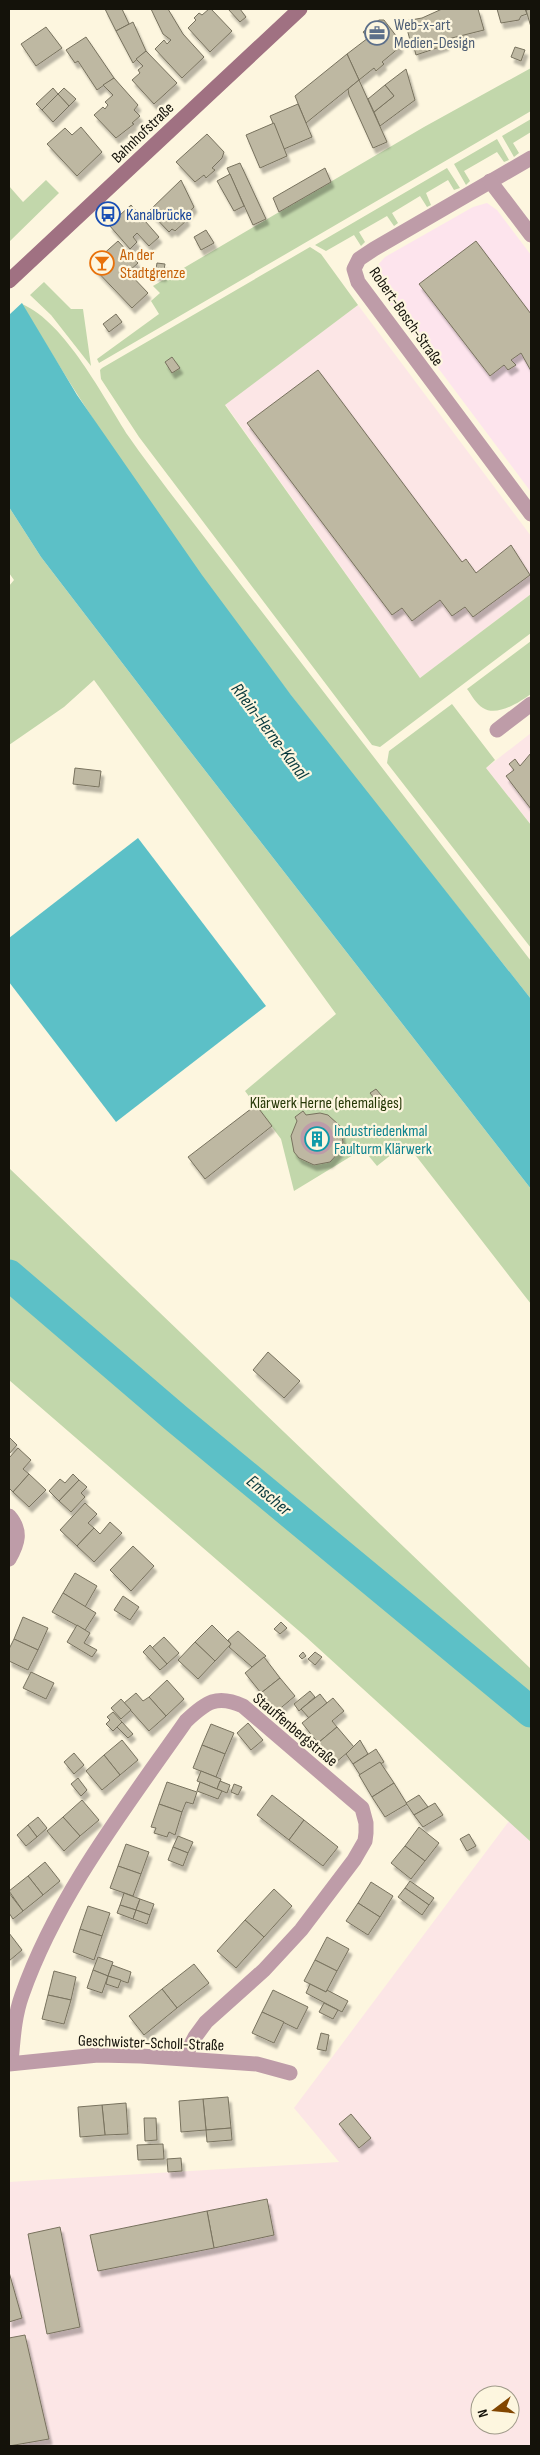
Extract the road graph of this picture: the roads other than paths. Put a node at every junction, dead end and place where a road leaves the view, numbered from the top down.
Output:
1 (300, 9) edge
2 (531, 158) edge
3 (490, 181) junction
4 (531, 235) edge
5 (11, 279) edge
6 (531, 514) edge
7 (531, 704) edge
8 (497, 730) dead end
9 (9, 1516) edge
10 (9, 1559) edge
11 (184, 2058) junction
12 (10, 2063) edge
13 (290, 2074) dead end

1 - 5 main road, Bahnhofstraße
2 - 3 street, Robert-Bosch-Straße
3 - 4 street
3 - 6 street, Robert-Bosch-Straße
7 - 8 street
9 - 10 street
11 - 12 street, Geschwister-Scholl-Straße
11 - 12 street, Stauffenbergstraße
11 - 13 street, Geschwister-Scholl-Straße

